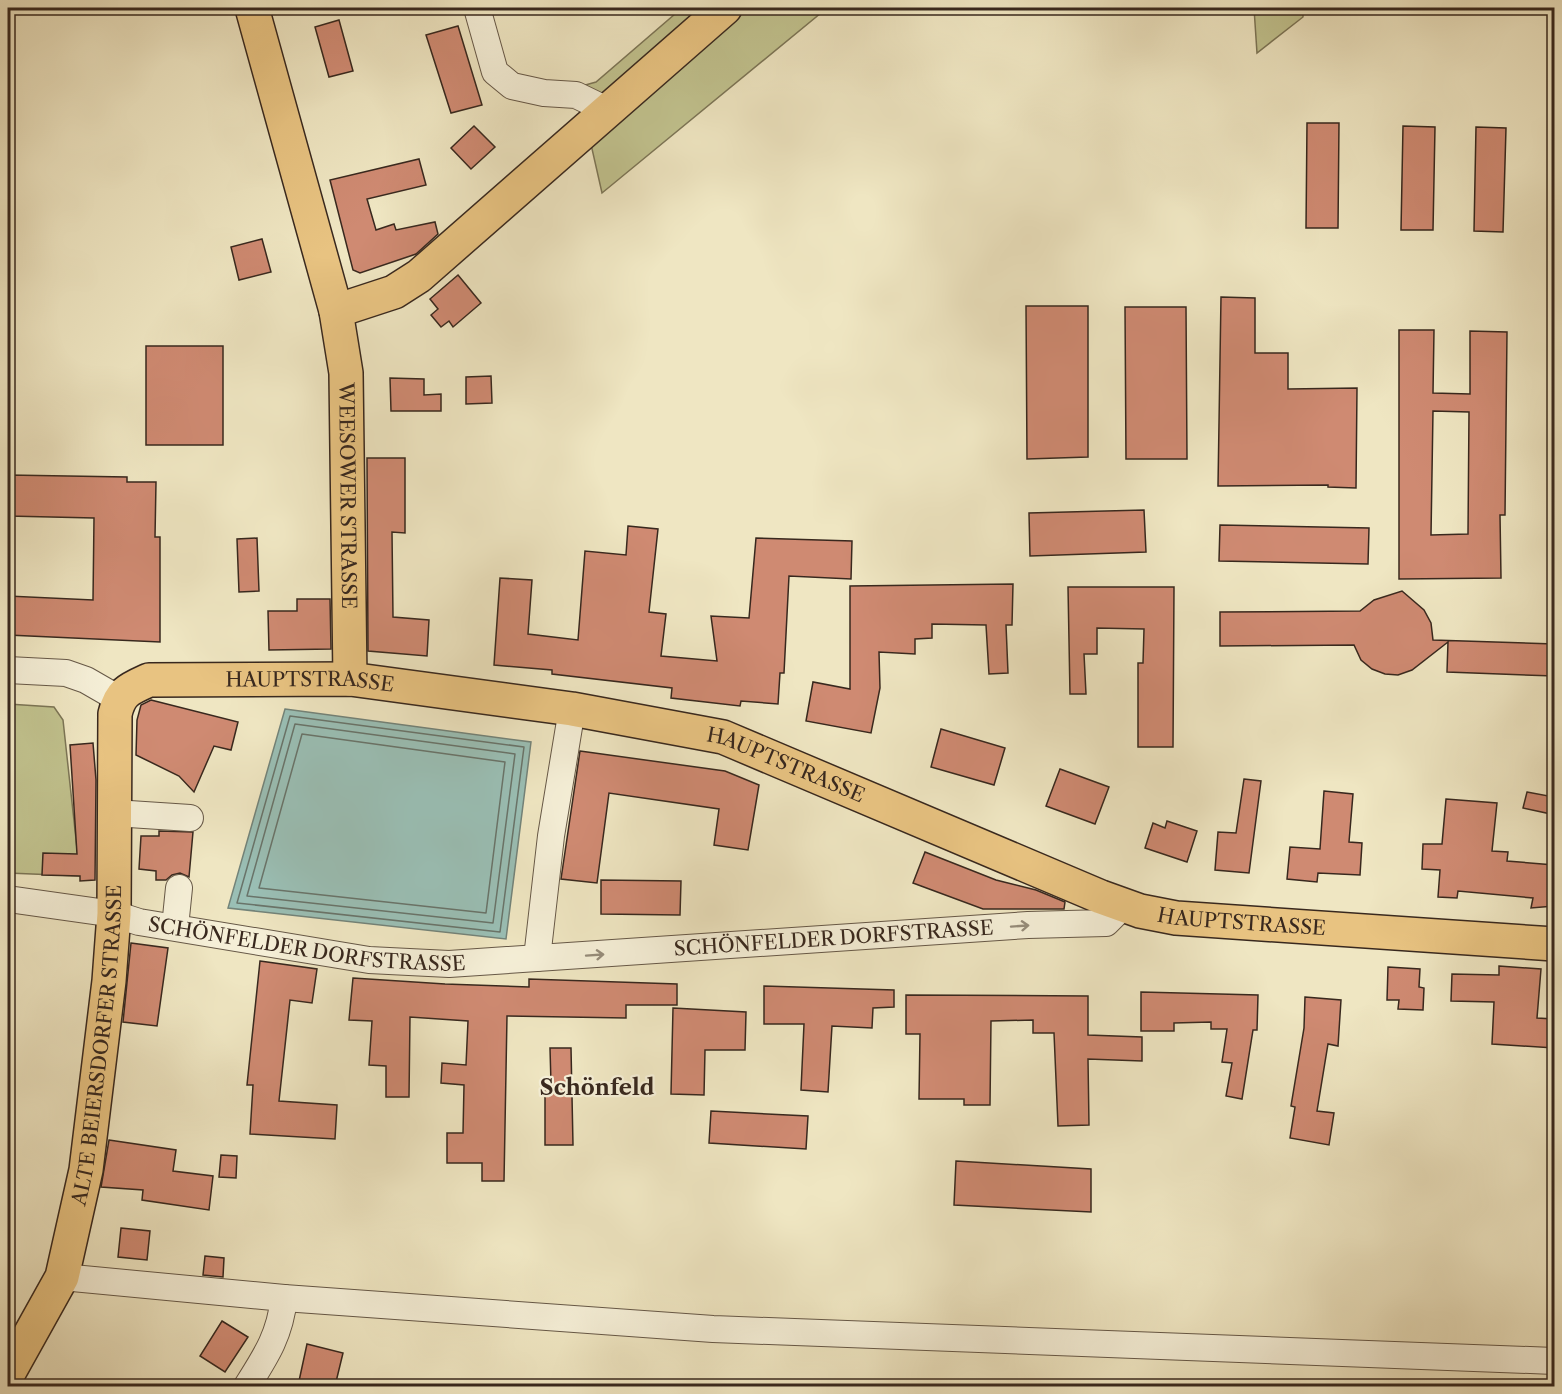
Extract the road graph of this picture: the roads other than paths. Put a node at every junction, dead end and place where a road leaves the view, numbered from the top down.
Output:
1 (252, 8) edge
2 (477, 8) edge
3 (725, 8) edge
4 (607, 110) junction
5 (336, 311) junction
6 (8, 670) edge
7 (350, 679) junction
8 (119, 699) junction
9 (572, 709) junction
10 (114, 813) junction
11 (190, 818) dead end
12 (179, 888) dead end
13 (8, 899) edge
14 (1124, 905) junction
15 (114, 914) junction
16 (175, 927) junction
17 (1554, 944) edge
18 (537, 958) junction
19 (62, 1277) junction
20 (284, 1298) junction
21 (1554, 1361) edge
22 (8, 1374) edge
23 (246, 1386) edge

1 - 5 main road, WEESOWER STRASSE
2 - 4 street
3 - 4 main road
4 - 5 main road
5 - 7 main road, WEESOWER STRASSE
6 - 8 street
7 - 8 main road, HAUPTSTRASSE
7 - 9 main road, HAUPTSTRASSE
8 - 10 main road, ALTE BEIERSDORFER STRASSE
9 - 14 main road, HAUPTSTRASSE
9 - 18 street
10 - 11 street
10 - 15 main road, ALTE BEIERSDORFER STRASSE
12 - 16 street
13 - 15 street, SCHÖNFELDER DORFSTRASSE
14 - 17 main road, HAUPTSTRASSE
18 -> 14 street, SCHÖNFELDER DORFSTRASSE
15 - 16 street, SCHÖNFELDER DORFSTRASSE
15 - 19 main road, ALTE BEIERSDORFER STRASSE
16 - 18 street, SCHÖNFELDER DORFSTRASSE
19 - 20 street
19 - 22 main road, ALTE BEIERSDORFER STRASSE
20 - 21 street
20 - 23 street

